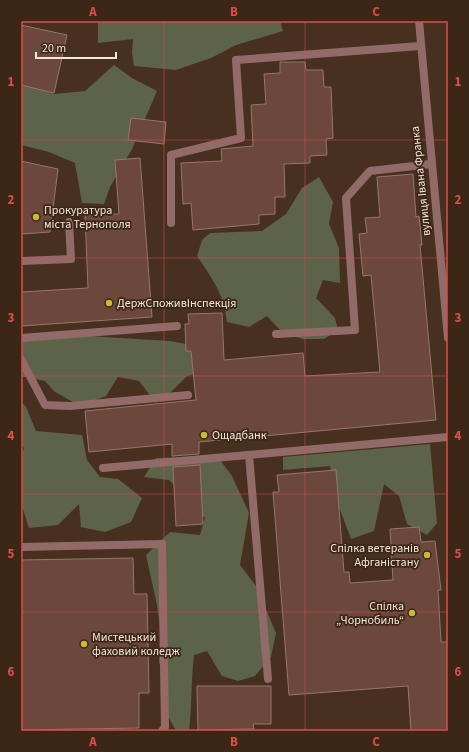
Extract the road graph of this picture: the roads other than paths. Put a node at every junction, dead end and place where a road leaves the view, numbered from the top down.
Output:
1 (419, 21) edge
2 (420, 46) junction
3 (431, 164) junction
4 (69, 222) dead end
5 (171, 223) dead end
6 (21, 261) edge
7 (445, 281) edge
8 (177, 326) dead end
9 (276, 334) dead end
10 (21, 338) edge
11 (448, 338) edge
12 (21, 359) edge
13 (188, 395) dead end
14 (448, 437) edge
15 (249, 455) junction
16 (103, 468) dead end
17 (21, 547) edge
18 (268, 679) dead end
19 (162, 731) edge

1 - 2 street, вулиця Івана Франка
2 - 3 street, вулиця Івана Франка
2 - 5 street
3 - 7 street, вулиця Івана Франка
3 - 9 street
4 - 6 street
7 - 11 street, вулиця Івана Франка
8 - 10 street
12 - 13 street
14 - 15 street
15 - 16 street
15 - 18 street
17 - 19 street

